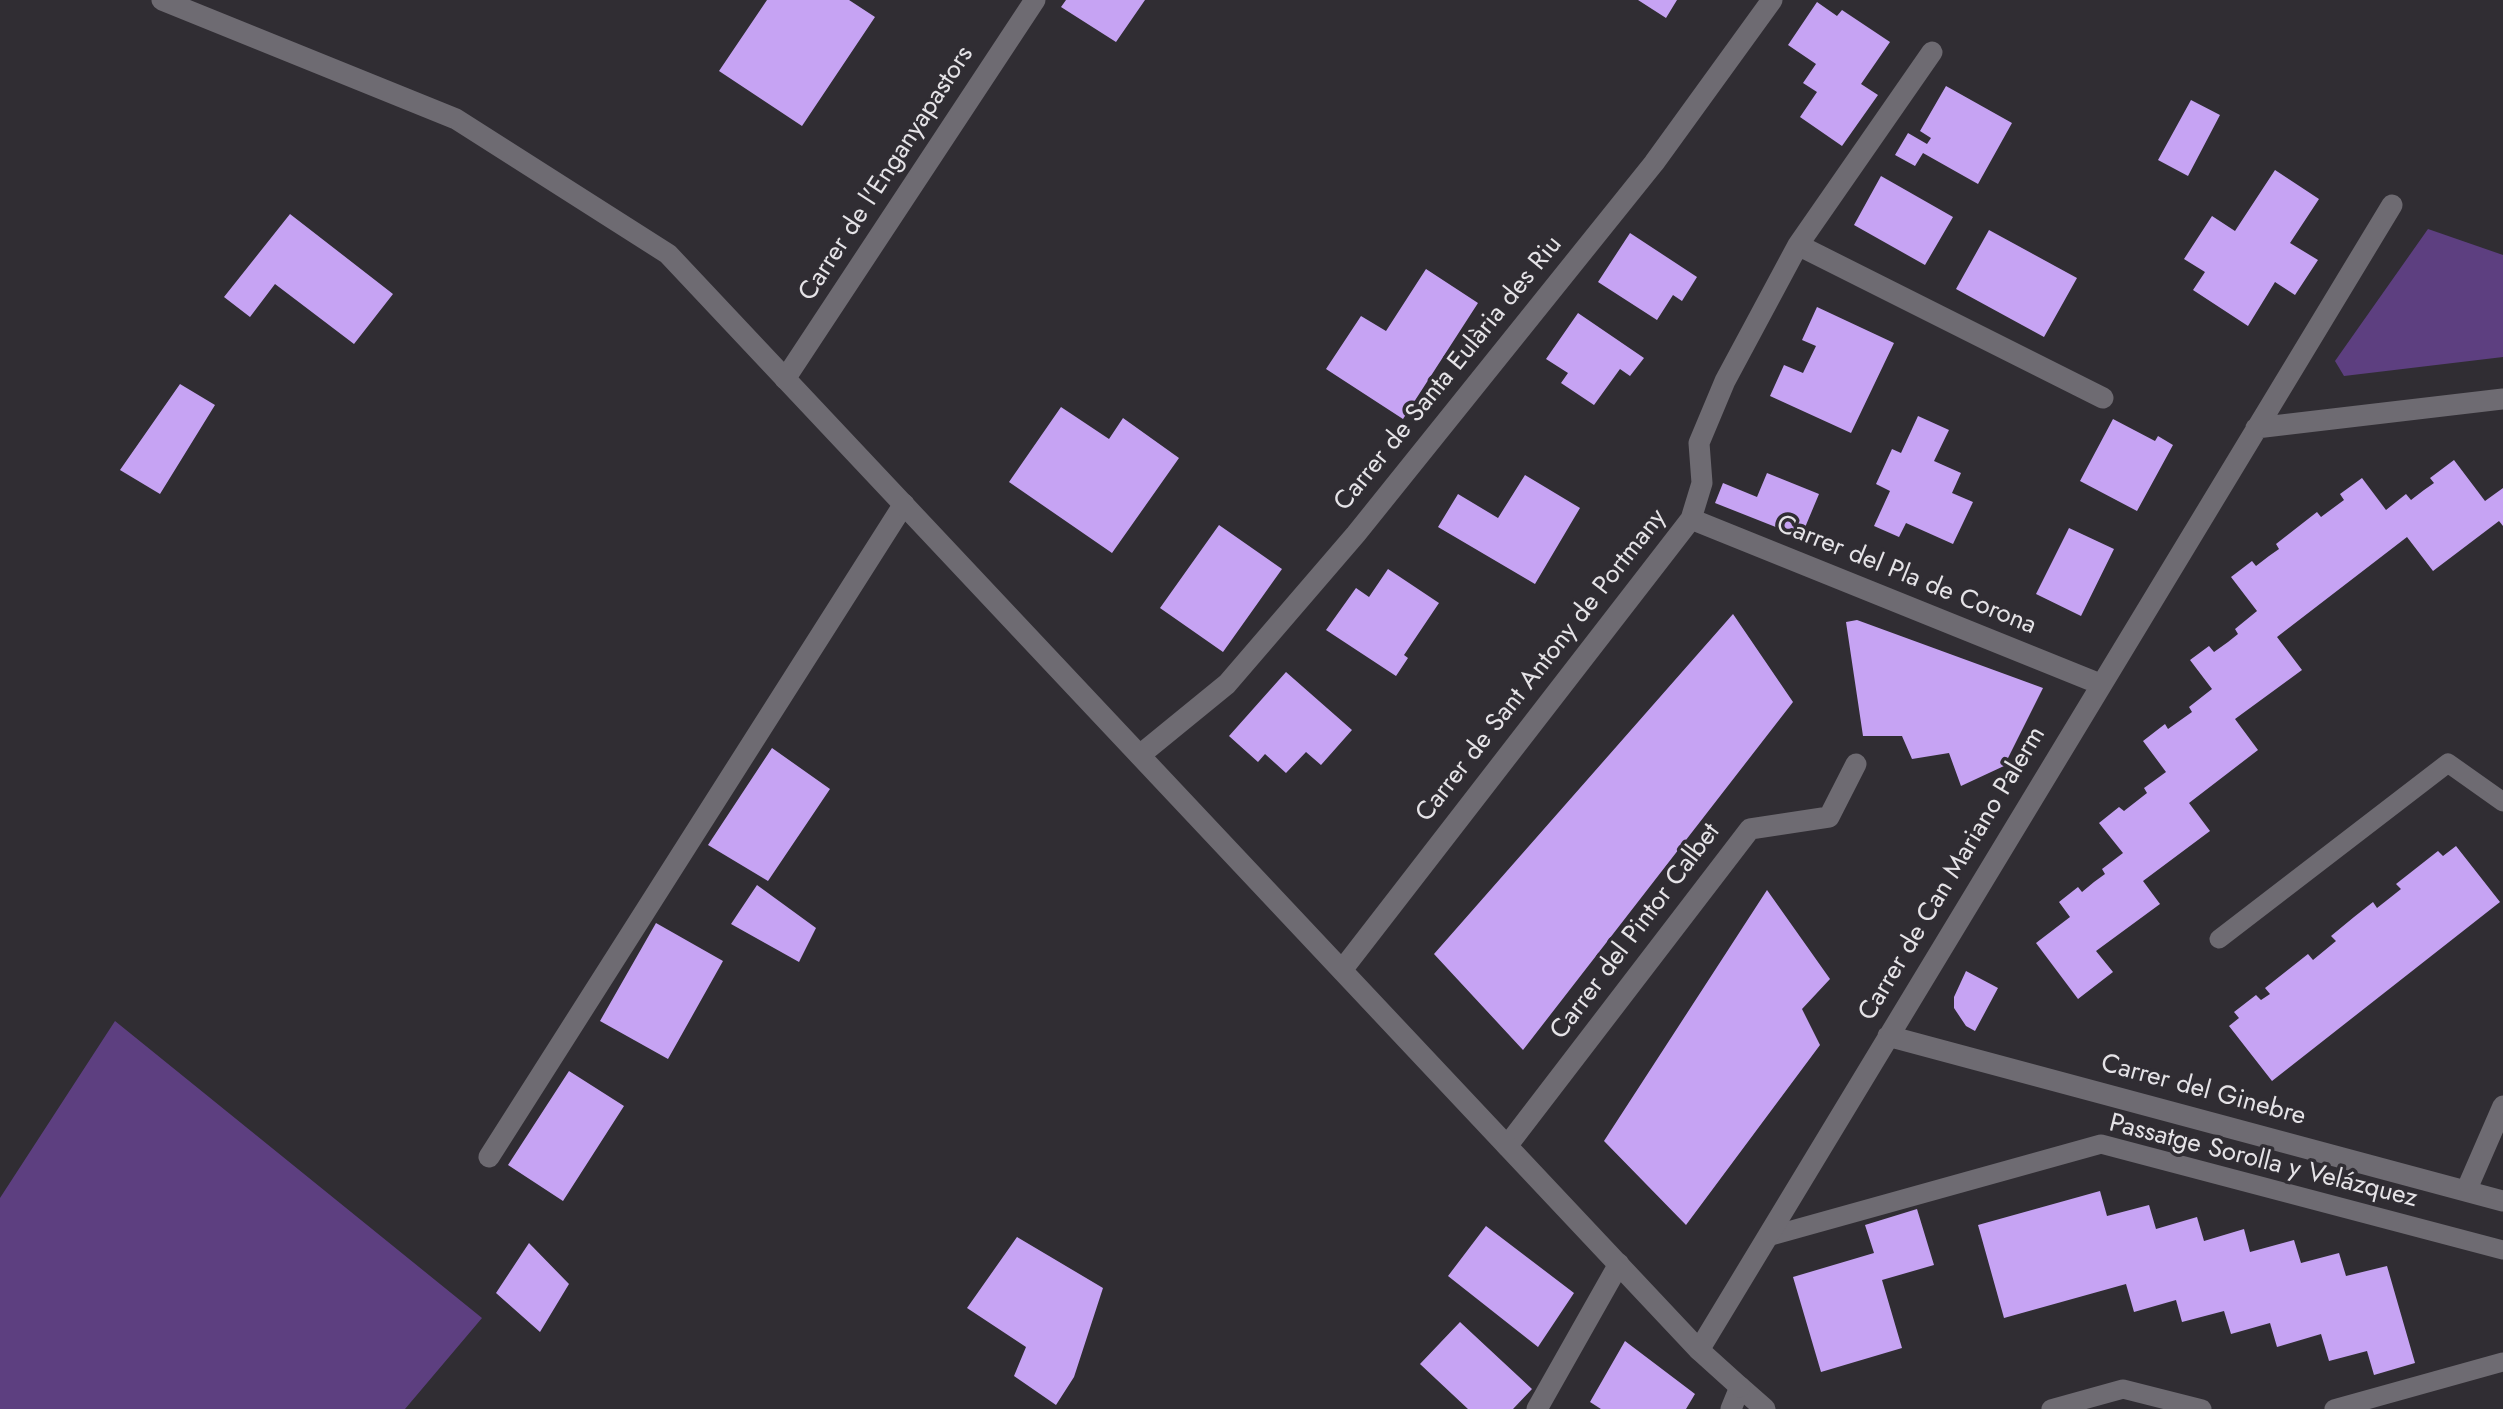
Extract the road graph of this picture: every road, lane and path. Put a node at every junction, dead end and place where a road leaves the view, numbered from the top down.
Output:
1 (162, 0) edge
2 (1035, 0) edge
3 (1772, 0) edge
4 (1931, 52) dead end
5 (2392, 205) dead end
6 (1798, 245) junction
7 (785, 379) junction
8 (2104, 398) dead end
9 (2503, 399) edge
10 (2256, 428) junction
11 (904, 504) junction
12 (1691, 519) junction
13 (2100, 684) junction
14 (1140, 755) junction
15 (1856, 764) dead end
16 (2503, 802) edge
17 (2219, 939) dead end
18 (1342, 970) junction
19 (1888, 1036) junction
20 (2503, 1106) edge
21 (1507, 1146) junction
22 (489, 1157) dead end
23 (2466, 1191) junction
24 (2503, 1201) edge
25 (1768, 1237) junction
26 (2503, 1250) edge
27 (1619, 1264) junction
28 (1699, 1350) junction
29 (2503, 1362) edge
30 (1740, 1387) junction
31 (1537, 1409) edge
32 (1731, 1409) edge
33 (1765, 1409) edge
34 (2051, 1409) edge
35 (2202, 1409) edge
36 (2334, 1409) edge

1 - 7 street
2 - 7 street, Carrer de l'Enganyapastors
3 - 14 street, Carrer de Santa Eulària des Riu
4 - 6 street, Carrer de Sant Antony de Portmany
5 - 10 street, Carrer de Can Mariano Palerm
6 - 8 street
6 - 12 street, Carrer de Sant Antony de Portmany
7 - 11 street
9 - 10 street
10 - 13 street, Carrer de Can Mariano Palerm
11 - 14 street
11 - 22 street
12 - 13 street, Carrer del Pla de Corona
12 - 18 street, Carrer de Sant Antony de Portmany
13 - 19 street, Carrer de Can Mariano Palerm
14 - 18 street
15 - 21 street, Carrer del Pintor Calbet
16 - 17 lane
18 - 21 street
19 - 23 street, Carrer del Ginebre
19 - 25 street, Carrer de Can Mariano Palerm
20 - 23 street
21 - 27 street
23 - 24 street, Carrer del Ginebre
25 - 26 lane, Passatge Sorolla y Velázquez
25 - 28 street, Carrer de Can Mariano Palerm
27 - 28 street
27 - 31 street
28 - 30 street
29 - 36 lane
30 - 32 street
30 - 33 street
34 - 35 lane

